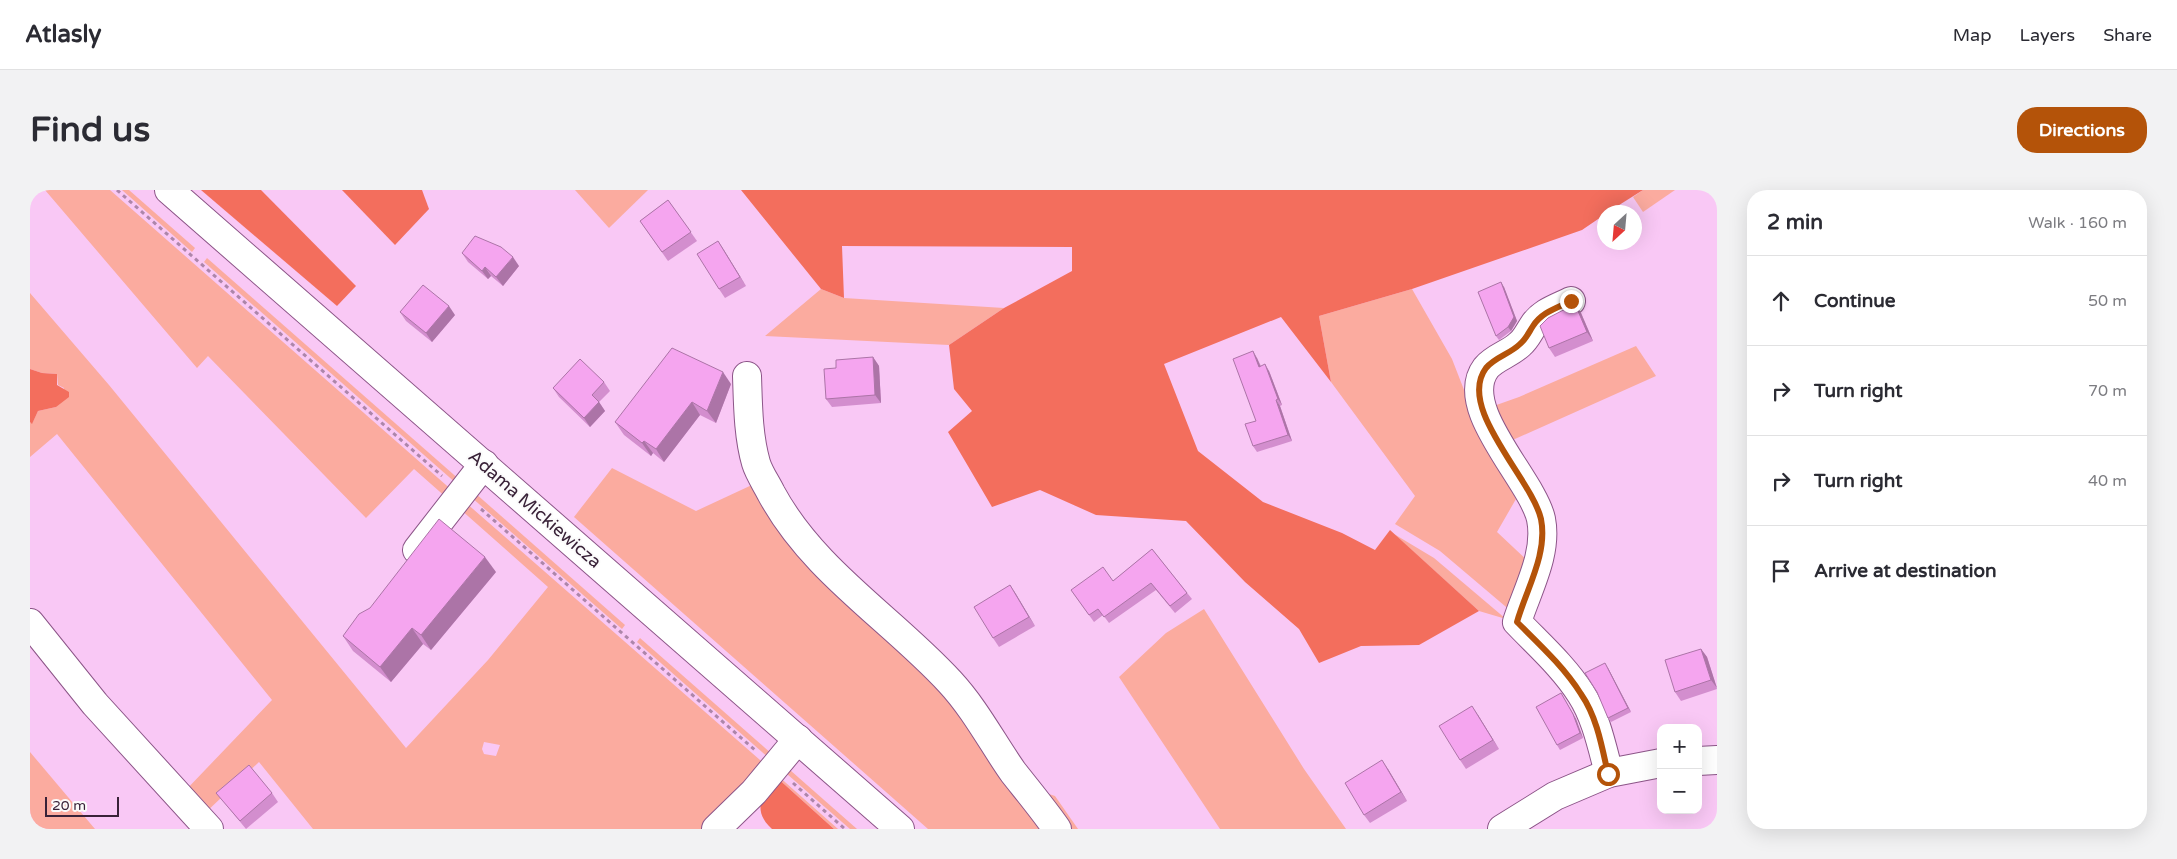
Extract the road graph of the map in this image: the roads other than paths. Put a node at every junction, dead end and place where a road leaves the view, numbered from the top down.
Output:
1 (169, 190) edge
2 (1571, 301) dead end
3 (747, 376) dead end
4 (484, 464) junction
5 (403, 569) edge
6 (30, 623) edge
7 (798, 739) junction
8 (1717, 760) edge
9 (1702, 761) edge
10 (1657, 764) edge
11 (1608, 774) junction
12 (209, 829) edge
13 (716, 829) edge
14 (900, 829) edge
15 (1057, 829) edge
16 (1502, 829) edge

1 - 4 street, Adama Mickiewicza
2 - 11 street
3 - 15 street
4 - 5 street
4 - 7 street, Adama Mickiewicza
6 - 12 street
7 - 13 street
7 - 14 street, Adama Mickiewicza
8 - 9 street
10 - 11 street
11 - 16 street

